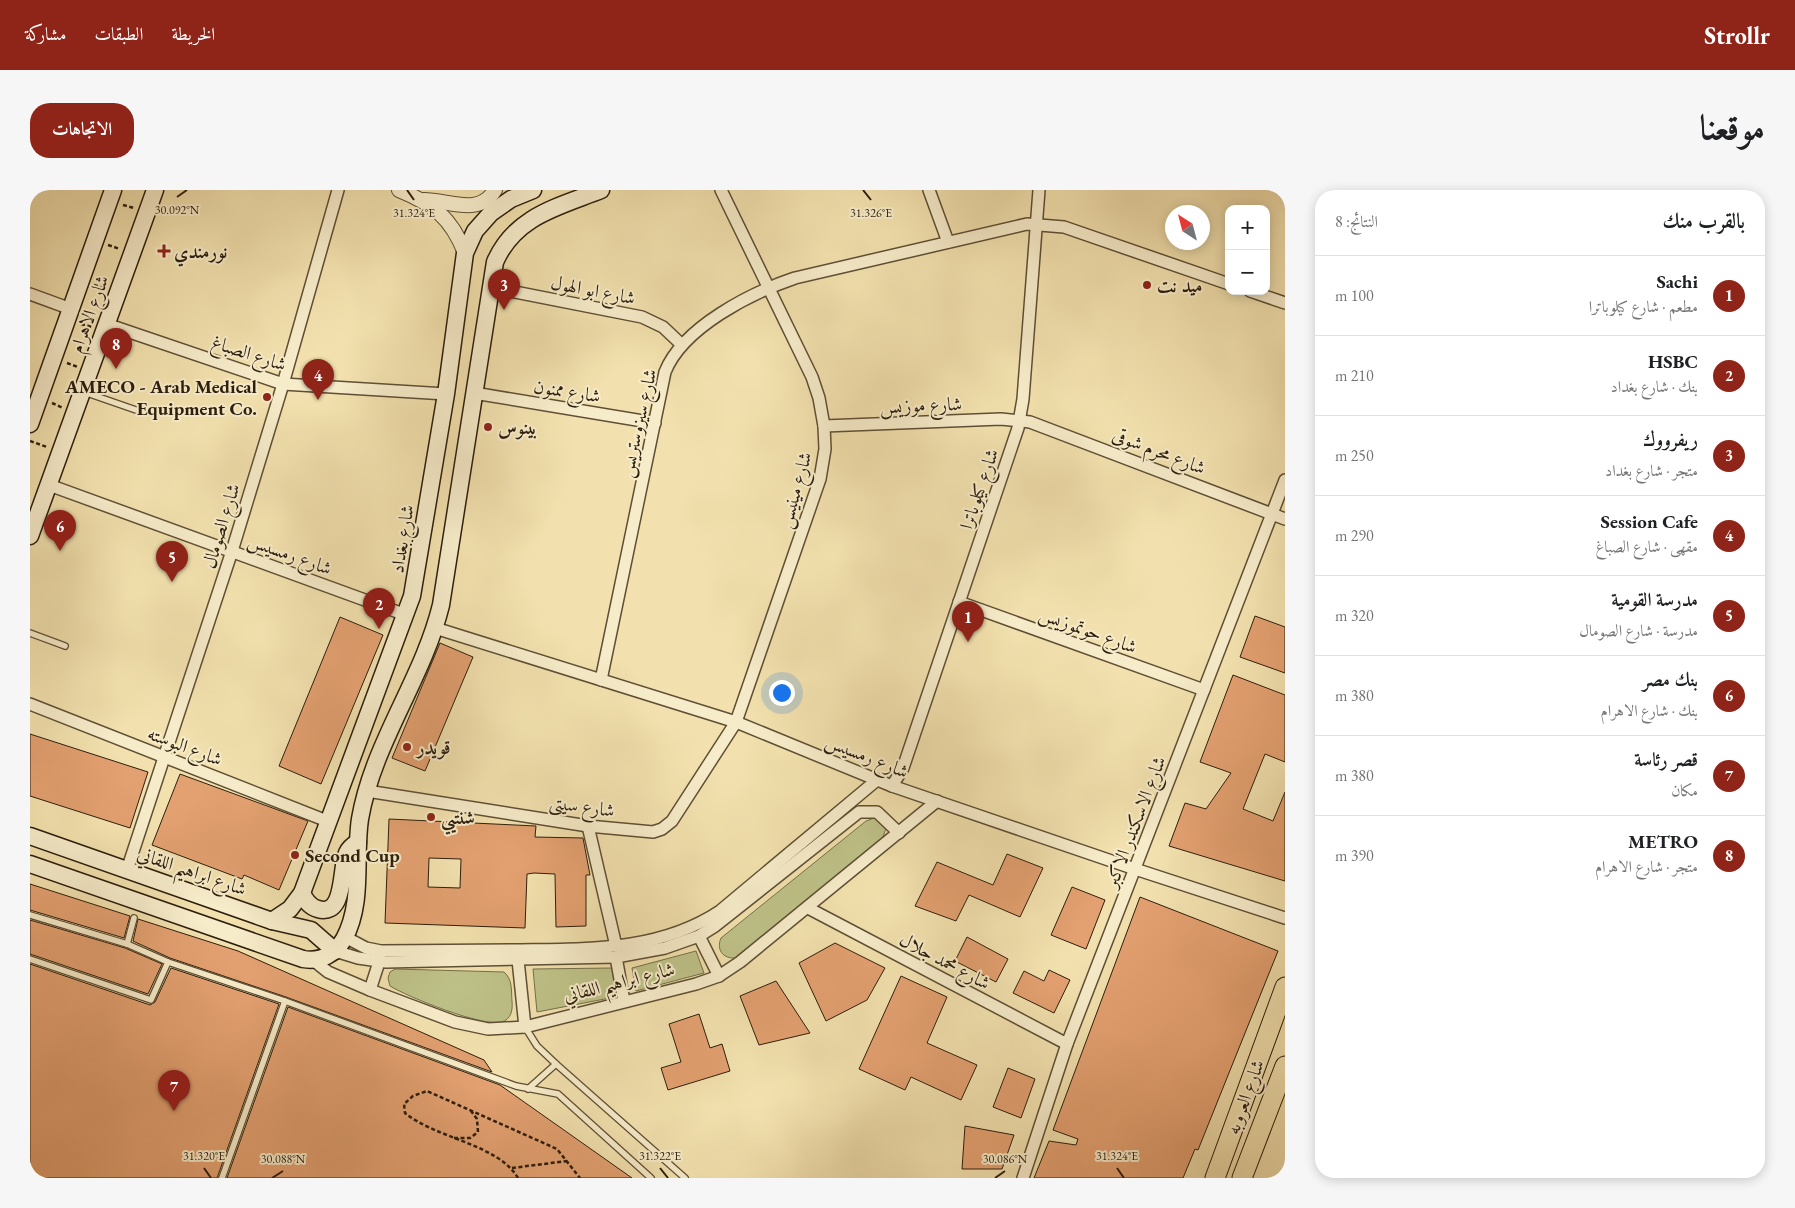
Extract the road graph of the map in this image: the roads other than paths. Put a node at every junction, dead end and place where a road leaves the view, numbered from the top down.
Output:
1 (155, 190) edge
2 (338, 190) edge
3 (398, 190) edge
4 (495, 190) edge
5 (600, 190) edge
6 (721, 190) edge
7 (929, 190) edge
8 (1039, 190) edge
9 (519, 192) edge
10 (111, 195) edge
11 (424, 200) junction
12 (1038, 224) junction
13 (948, 242) junction
14 (465, 253) junction
15 (1225, 283) edge
16 (489, 287) junction
17 (768, 289) junction
18 (30, 294) edge
19 (1262, 295) edge
20 (1285, 303) edge
21 (69, 314) junction
22 (105, 328) junction
23 (681, 344) junction
24 (283, 384) junction
25 (82, 391) junction
26 (474, 393) junction
27 (446, 394) junction
28 (136, 410) dead end
29 (1020, 420) junction
30 (654, 423) junction
31 (30, 424) edge
32 (824, 426) junction
33 (1285, 480) edge
34 (49, 485) junction
35 (1273, 514) junction
36 (1285, 519) edge
37 (30, 536) edge
38 (232, 551) junction
39 (959, 602) junction
40 (406, 615) junction
41 (435, 628) junction
42 (30, 633) edge
43 (65, 646) dead end
44 (601, 680) junction
45 (1204, 690) junction
46 (30, 704) edge
47 (736, 722) junction
48 (165, 757) junction
49 (877, 780) junction
50 (892, 786) junction
51 (367, 791) junction
52 (937, 802) junction
53 (328, 820) junction
54 (588, 826) junction
55 (899, 833) junction
56 (30, 836) edge
57 (358, 842) junction
58 (30, 864) edge
59 (127, 870) junction
60 (1135, 870) junction
61 (302, 893) junction
62 (808, 908) junction
63 (30, 915) edge
64 (134, 918) dead end
65 (1285, 918) edge
66 (272, 921) junction
67 (311, 930) junction
68 (699, 936) junction
69 (345, 937) junction
70 (127, 944) junction
71 (335, 951) junction
72 (616, 952) junction
73 (30, 959) edge
74 (305, 959) junction
75 (518, 960) junction
76 (168, 962) junction
77 (379, 962) junction
78 (719, 976) junction
79 (1285, 987) edge
80 (370, 990) junction
81 (285, 1001) junction
82 (624, 1002) junction
83 (525, 1027) junction
84 (1067, 1044) junction
85 (556, 1064) junction
86 (1285, 1066) edge
87 (528, 1089) junction
88 (222, 1178) edge
89 (651, 1178) edge
90 (685, 1178) edge
91 (1023, 1178) edge
92 (1215, 1178) edge
93 (1242, 1178) edge

1 - 22 main road, شارع الاهرام
2 - 24 street, شارع الصومال
3 - 11 street
4 - 11 street
5 - 16 main road
6 - 17 street, شارع مينيس
7 - 13 street
8 - 12 street, شارع كيلوباترا
9 - 14 main road, شارع بغداد
10 - 21 main road, شارع الاهرام
11 - 14 street
12 - 13 street, شارع سيزوستريس
12 - 15 street, شارع سيزوستريس
12 - 29 street, شارع كيلوباترا
13 - 17 street, شارع سيزوستريس
14 - 27 main road, شارع بغداد
16 - 23 street, شارع ابو الهول
16 - 26 main road
17 - 23 street, شارع سيزوستريس
17 - 32 street, شارع مينيس
18 - 21 street
19 - 20 street
21 - 31 main road, شارع الاهرام
22 - 24 street, شارع الصباغ
22 - 25 main road, شارع الاهرام
23 - 30 street, شارع سيزوستريس
24 - 27 street, شارع الصباغ
24 - 38 street, شارع الصومال
25 - 28 lane
25 - 34 main road, شارع الاهرام
26 - 30 street, شارع ممنون
26 - 41 main road
27 - 40 main road, شارع بغداد
29 - 32 street, شارع موزيس
29 - 35 street, شارع محرم شوقى
29 - 39 street, شارع كيلوباترا
30 - 44 street, شارع سيزوستريس
32 - 47 street, شارع مينيس
33 - 35 street, شارع الاسكندر الاكبر
34 - 37 main road, شارع الاهرام
34 - 38 street, شارع رمسيس
35 - 36 street, شارع محرم شوقى
35 - 45 street, شارع الاسكندر الاكبر
38 - 40 street, شارع رمسيس
38 - 48 street, شارع الصومال
39 - 45 street, شارع حوتموزيس
39 - 50 street, شارع كيلوباترا
40 - 53 main road, شارع بغداد
41 - 44 street, شارع رمسيس
41 - 51 main road
42 - 43 lane
44 - 47 street, شارع رمسيس
45 - 60 street, شارع الاسكندر الاكبر
46 - 48 street, شارع البوسته
47 - 49 street, شارع رمسيس
47 - 54 street, شارع سيتى
48 - 53 street, شارع البوسته
48 - 59 street, شارع الصومال
49 - 50 street, شارع رمسيس
49 - 72 street, شارع ابراهيم اللقاني
50 - 52 street, شارع رمسيس
51 - 54 street, شارع سيتى
51 - 57 main road
52 - 55 street, شارع ابراهيم اللقاني
52 - 60 street, شارع رمسيس
53 - 61 main road, شارع بغداد
54 - 72 street
55 - 62 street, شارع ابراهيم اللقاني
55 - 68 street, شارع ابراهيم اللقاني
56 - 59 main road, شارع ابراهيم اللقاني
57 - 61 main road
57 - 69 main road
58 - 74 main road, شارع ابراهيم اللقاني
59 - 66 main road, شارع ابراهيم اللقاني
60 - 65 street, شارع رمسيس
60 - 84 street, شارع الاسكندر الاكبر
61 - 66 main road, شارع بغداد
62 - 78 street, شارع ابراهيم اللقاني
62 - 84 street, شارع محمد جلال
63 - 70 lane
64 - 70 lane
66 - 67 main road, شارع ابراهيم اللقاني
67 - 71 main road, شارع ابراهيم اللقاني
67 - 74 main road
68 - 72 street, شارع ابراهيم اللقاني
68 - 78 street
69 - 71 main road
69 - 72 street, شارع ابراهيم اللقاني
70 - 76 lane
71 - 74 main road
71 - 77 street, شارع ابراهيم اللقاني
72 - 75 street, شارع ابراهيم اللقاني
72 - 82 street
73 - 76 lane
74 - 80 street, شارع ابراهيم اللقاني
75 - 77 street, شارع ابراهيم اللقاني
75 - 83 street
76 - 81 lane
77 - 80 street
78 - 82 street, شارع ابراهيم اللقاني
79 - 92 highway, شارع العروبه
80 - 83 street, شارع ابراهيم اللقاني
81 - 87 lane
81 - 88 lane
82 - 83 street, شارع ابراهيم اللقاني
83 - 85 lane
84 - 91 street, شارع الاسكندر الاكبر
85 - 87 lane
85 - 90 lane
86 - 93 highway, شارع العروبه
87 - 89 lane

